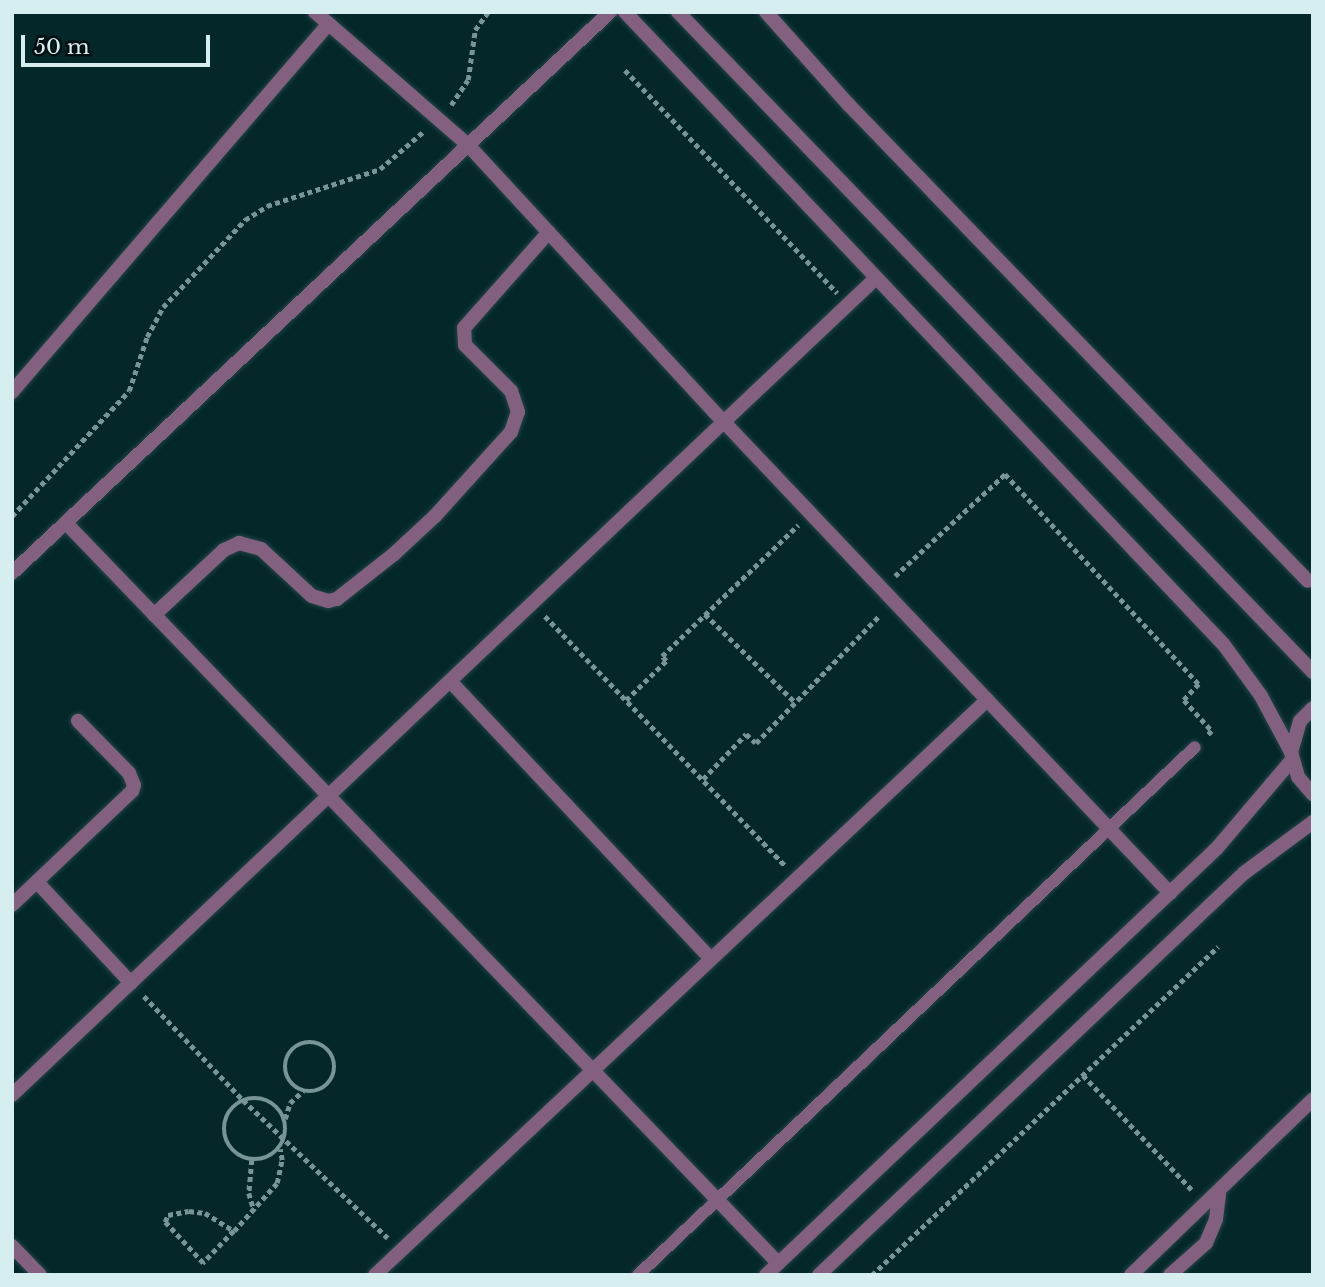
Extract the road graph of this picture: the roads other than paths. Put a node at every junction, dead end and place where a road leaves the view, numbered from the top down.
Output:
1 (315, 12) edge
2 (610, 12) edge
3 (625, 12) edge
4 (678, 12) edge
5 (766, 12) edge
6 (328, 23) junction
7 (468, 145) junction
8 (549, 232) junction
9 (876, 278) junction
10 (12, 392) edge
11 (724, 422) junction
12 (66, 523) junction
13 (12, 573) edge
14 (1308, 581) dead end
15 (154, 615) junction
16 (1313, 672) edge
17 (450, 681) junction
18 (987, 700) junction
19 (1313, 708) edge
20 (78, 721) dead end
21 (1195, 747) road end
22 (1291, 756) junction
23 (1313, 794) edge
24 (328, 796) junction
25 (1313, 822) edge
26 (1109, 829) junction
27 (37, 882) junction
28 (1170, 893) junction
29 (12, 905) edge
30 (711, 959) junction
31 (131, 982) junction
32 (593, 1070) junction
33 (12, 1095) edge
34 (1313, 1099) edge
35 (1219, 1193) junction
36 (718, 1199) junction
37 (12, 1246) edge
38 (778, 1263) junction
39 (40, 1275) edge
40 (375, 1275) edge
41 (638, 1275) edge
42 (766, 1275) edge
43 (819, 1275) edge
44 (1131, 1275) edge
45 (1170, 1275) edge

1 - 6 street
2 - 7 street
3 - 9 street
4 - 16 street
5 - 14 street
6 - 7 street
6 - 10 street
7 - 8 street
7 - 12 street
8 - 11 street
8 - 15 street
9 - 11 street
9 - 22 street
11 - 17 street
11 - 18 street
12 - 13 street
12 - 15 street
15 - 24 street
17 - 24 street
17 - 30 street
18 - 26 street
18 - 30 street
19 - 22 street
20 - 27 street
21 - 26 lane
22 - 23 street
22 - 28 street
24 - 31 street
24 - 32 street
25 - 43 street
26 - 28 street
26 - 36 lane
27 - 29 street
27 - 31 street
28 - 38 street
30 - 32 street
31 - 33 street
32 - 36 street
32 - 40 street
34 - 35 street
35 - 44 street
35 - 45 street
36 - 38 street
36 - 41 lane
37 - 39 street
38 - 42 street

